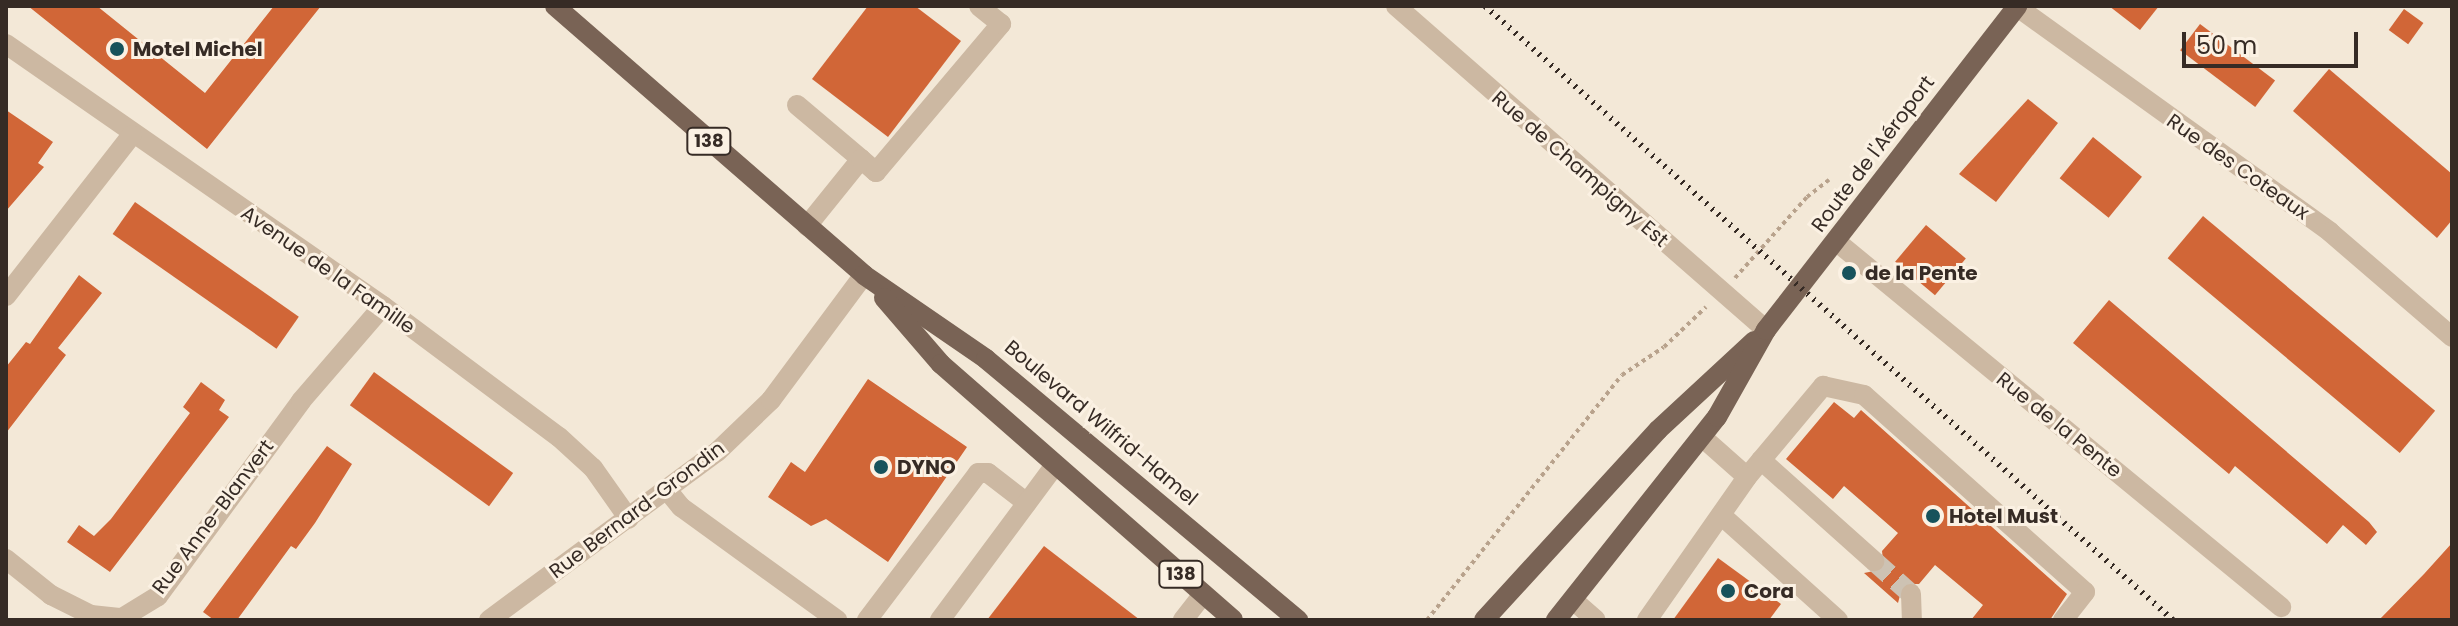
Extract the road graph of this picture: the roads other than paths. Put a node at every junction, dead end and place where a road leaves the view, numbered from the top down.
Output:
1 (555, 6) edge
2 (979, 6) edge
3 (1396, 6) edge
4 (2017, 6) edge
5 (6, 44) edge
6 (797, 105) dead end
7 (132, 135) junction
8 (861, 159) junction
9 (807, 226) junction
10 (1837, 242) junction
11 (864, 275) junction
12 (6, 296) edge
13 (383, 306) junction
14 (1766, 330) junction
15 (2452, 337) edge
16 (1702, 437) junction
17 (1761, 460) junction
18 (1055, 465) junction
19 (1747, 477) junction
20 (668, 491) junction
21 (1027, 503) junction
22 (1721, 515) junction
23 (629, 519) junction
24 (6, 559) edge
25 (1874, 561) tunnel mouth
26 (1203, 594) junction
27 (1911, 594) dead end
28 (1573, 600) junction
29 (2281, 607) dead end
30 (489, 620) edge
31 (837, 620) edge
32 (867, 620) edge
33 (940, 620) edge
34 (1183, 620) edge
35 (1233, 620) edge
36 (1298, 620) edge
37 (1484, 620) edge
38 (1556, 620) edge
39 (1596, 620) edge
40 (1647, 620) edge
41 (1838, 620) edge
42 (1912, 620) edge
43 (2063, 620) edge

1 - 9 main road, Boulevard Wilfrid-Hamel / 138
2 - 8 street
3 - 14 street, Rue de Champigny Est
4 - 10 main road, Route de l'Aéroport
4 - 15 street, Rue des Coteaux
5 - 7 street, Avenue de la Famille
6 - 8 street
7 - 12 street
7 - 13 street, Avenue de la Famille
8 - 9 street
9 - 11 main road, Boulevard Wilfrid-Hamel / 138
10 - 14 main road, Route de l'Aéroport
10 - 29 street, Rue de la Pente
11 - 18 main road, Boulevard Wilfrid-Hamel / 138
11 - 20 street, Rue Bernard-Grondin
11 - 36 main road, Boulevard Wilfrid-Hamel
13 - 23 street, Avenue de la Famille
13 - 24 street, Rue Anne-Blanvert
14 - 16 main road, Route de l'Aéroport
14 - 37 main road, Route de l'Aéroport
16 - 19 street
16 - 28 main road, Route de l'Aéroport
17 - 19 street
17 - 25 street
17 - 43 street
18 - 21 street
18 - 26 main road, Boulevard Wilfrid-Hamel / 138
19 - 22 street
20 - 23 street, Rue Bernard-Grondin
20 - 31 street
21 - 32 street
21 - 33 street
22 - 40 street
22 - 41 street
23 - 30 street, Rue Bernard-Grondin
26 - 34 street
26 - 35 main road, Boulevard Wilfrid-Hamel / 138
27 - 42 street
28 - 38 main road, Route de l'Aéroport
28 - 39 street

